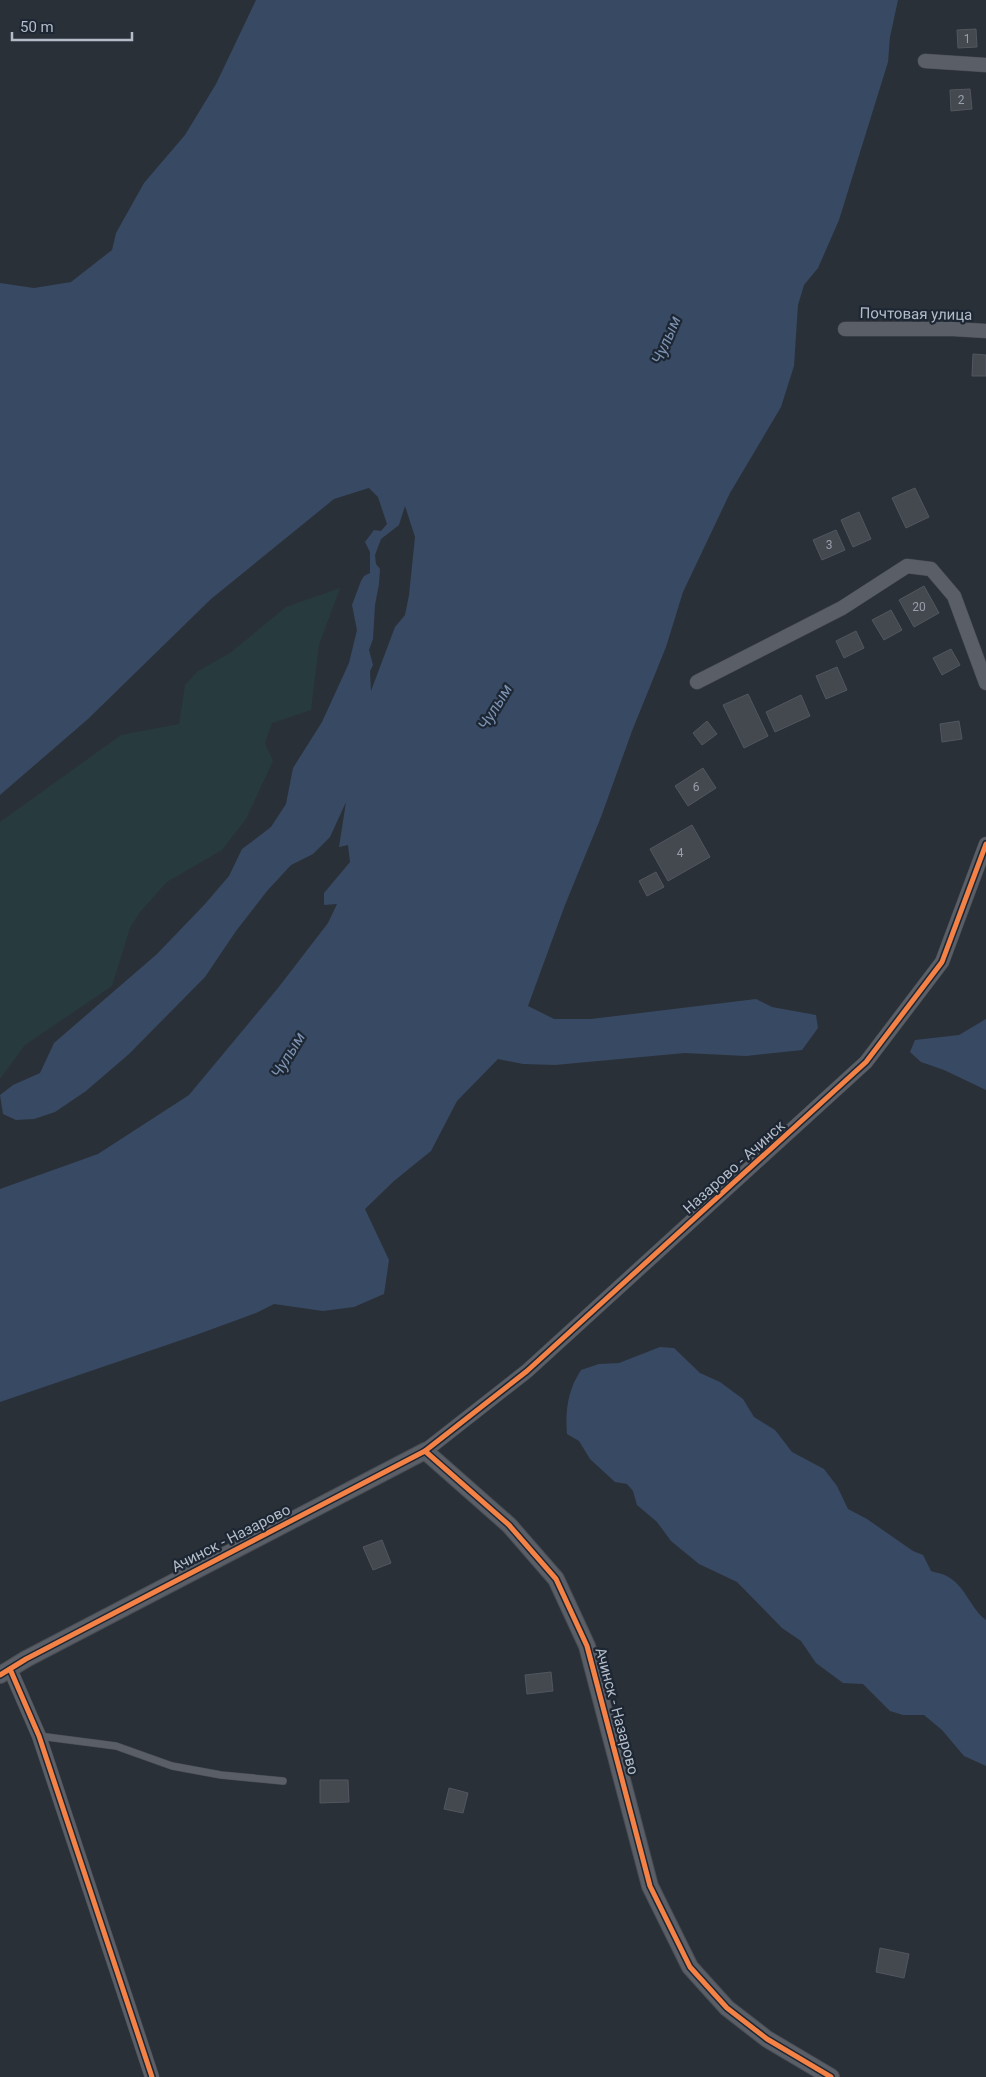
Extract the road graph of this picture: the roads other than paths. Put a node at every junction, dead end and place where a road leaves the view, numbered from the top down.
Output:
1 (925, 61) dead end
2 (986, 65) edge
3 (846, 329) dead end
4 (986, 332) edge
5 (698, 682) dead end
6 (986, 683) edge
7 (986, 844) edge
8 (425, 1451) junction
9 (5, 1672) edge
10 (38, 1736) junction
11 (283, 1781) dead end
12 (152, 2077) edge
13 (831, 2077) edge

1 - 2 street
3 - 4 street, Почтовая улица
5 - 6 street
7 - 8 street, Назарово - Ачинск
8 - 9 street, Ачинск - Назарово
8 - 13 street, Ачинск - Назарово
9 - 10 street
10 - 11 lane
10 - 12 street

